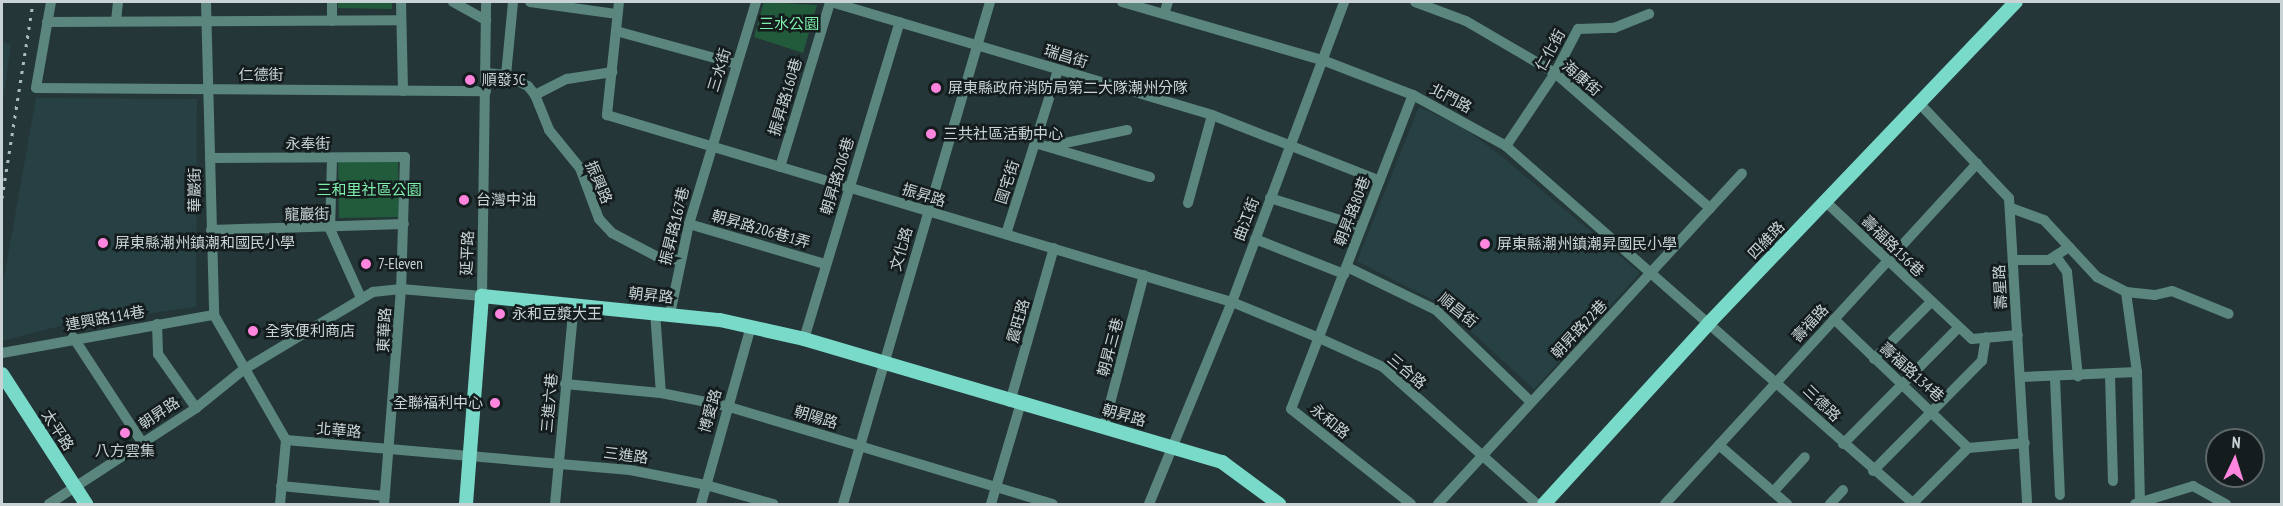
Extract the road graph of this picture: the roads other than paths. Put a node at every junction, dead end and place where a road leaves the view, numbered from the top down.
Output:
1 (51, 2) edge
2 (118, 2) edge
3 (206, 2) edge
4 (332, 2) edge
5 (400, 2) edge
6 (453, 2) edge
7 (486, 2) edge
8 (513, 2) edge
9 (530, 2) edge
10 (619, 2) edge
11 (756, 2) edge
12 (830, 2) edge
13 (990, 2) edge
14 (1122, 2) edge
15 (1168, 2) edge
16 (1344, 2) edge
17 (1415, 2) edge
18 (2016, 2) edge
19 (617, 14) junction
20 (1164, 14) junction
21 (1649, 14) dead end
22 (207, 20) junction
23 (401, 20) junction
24 (486, 20) junction
25 (116, 21) junction
26 (332, 21) junction
27 (47, 22) junction
28 (900, 22) junction
29 (616, 31) junction
30 (977, 45) junction
31 (1325, 61) junction
32 (737, 64) junction
33 (1058, 70) junction
34 (612, 72) junction
35 (486, 73) junction
36 (1555, 74) junction
37 (507, 75) junction
38 (208, 89) junction
39 (403, 91) junction
40 (486, 91) junction
41 (535, 95) junction
42 (1413, 95) junction
43 (1920, 104) junction
44 (1212, 115) junction
45 (1127, 130) dead end
46 (1035, 143) junction
47 (1291, 144) junction
48 (1506, 146) junction
49 (712, 147) junction
50 (1048, 147) junction
51 (405, 157) joint
52 (210, 158) junction
53 (332, 159) junction
54 (1977, 163) junction
55 (780, 167) junction
56 (1742, 173) dead end
57 (1150, 177) dead end
58 (1380, 181) junction
59 (850, 188) junction
60 (1270, 198) junction
61 (1826, 202) junction
62 (1188, 203) dead end
63 (1710, 208) junction
64 (2011, 208) junction
65 (927, 212) junction
66 (404, 224) junction
67 (689, 224) junction
68 (1362, 226) junction
69 (330, 229) junction
70 (211, 230) junction
71 (1006, 234) junction
72 (1255, 239) junction
73 (2069, 247) junction
74 (1054, 248) junction
75 (2057, 258) junction
76 (680, 260) junction
77 (2014, 260) junction
78 (1887, 261) junction
79 (825, 264) junction
80 (1345, 270) junction
81 (1652, 272) junction
82 (1144, 275) junction
83 (401, 289) junction
84 (2126, 292) junction
85 (482, 296) junction
86 (361, 298) junction
87 (1232, 302) junction
88 (1931, 303) junction
89 (574, 304) junction
90 (655, 312) junction
91 (670, 314) junction
92 (2229, 314) dead end
93 (214, 315) junction
94 (1834, 319) junction
95 (1709, 323) junction
96 (158, 324) junction
97 (751, 326) junction
98 (1958, 328) junction
99 (2018, 335) junction
100 (1317, 337) junction
101 (1986, 337) junction
102 (73, 338) junction
103 (804, 339) junction
104 (2, 353) edge
105 (1874, 358) junction
106 (884, 365) junction
107 (243, 370) junction
108 (2137, 372) junction
109 (2, 374) edge
110 (2110, 375) junction
111 (2078, 376) junction
112 (2022, 377) junction
113 (2055, 378) junction
114 (1777, 380) junction
115 (565, 384) junction
116 (1903, 387) junction
117 (661, 393) junction
118 (1531, 402) junction
119 (1015, 404) junction
120 (726, 406) junction
121 (196, 408) junction
122 (1934, 413) junction
123 (1104, 426) junction
124 (286, 440) junction
125 (2025, 443) junction
126 (143, 444) junction
127 (1844, 444) junction
128 (1719, 445) junction
129 (861, 446) junction
130 (1172, 446) junction
131 (1968, 448) junction
132 (392, 449) junction
133 (471, 455) junction
134 (1804, 457) dead end
135 (1480, 458) junction
136 (558, 463) junction
137 (1873, 471) junction
138 (2113, 481) dead end
139 (74, 485) junction
140 (706, 485) junction
141 (281, 486) junction
142 (997, 488) junction
143 (1843, 490) dead end
144 (1773, 492) junction
145 (2060, 495) dead end
146 (385, 500) edge
147 (2137, 503) edge
148 (49, 504) edge
149 (86, 504) edge
150 (280, 504) edge
151 (466, 504) edge
152 (555, 504) edge
153 (701, 504) edge
154 (773, 504) edge
155 (843, 504) edge
156 (992, 504) edge
157 (1053, 504) edge
158 (1149, 504) edge
159 (1279, 504) edge
160 (1410, 504) edge
161 (1438, 504) edge
162 (1537, 504) edge
163 (1544, 504) edge
164 (1665, 504) edge
165 (1786, 504) edge
166 (1830, 504) edge
167 (1913, 504) edge
168 (2027, 504) edge
169 (2226, 504) edge

1 - 27 street
2 - 25 street
3 - 22 street, 華巖街
4 - 26 street
5 - 23 street
6 - 24 street
7 - 24 street, 延平路
8 - 37 street
9 - 19 street
10 - 19 street
11 - 32 street, 三水街
12 - 28 street, 瑞昌街
12 - 55 street, 振昇路160巷
13 - 30 street, 文化路
14 - 20 street, 北門路
15 - 20 street
16 - 31 street, 曲江街
17 - 36 street, 海康街
18 - 43 main road, 四維路
19 - 29 street
20 - 31 street, 北門路
21 - 36 street, 仁化街
22 - 25 street
22 - 26 street
22 - 38 street, 華巖街
23 - 26 street
23 - 39 street
24 - 35 street, 延平路
25 - 27 street
27 - 38 street, 仁德街
28 - 30 street, 瑞昌街
28 - 59 street, 朝昇路206巷
29 - 32 street
29 - 34 street
30 - 33 street, 瑞昌街
30 - 65 street, 文化路
31 - 42 street, 北門路
31 - 47 street, 曲江街
32 - 49 street, 三水街
33 - 44 street, 瑞昌街
33 - 46 street, 國宅街
34 - 41 street
34 - 49 street, 振昇路
35 - 37 street
35 - 40 street, 延平路
36 - 48 street, 仁化街
36 - 63 street, 海康街
37 - 41 street
38 - 39 street, 仁德街
38 - 52 street, 華巖街
39 - 40 street, 仁德街
40 - 85 street, 延平路
41 - 76 street, 振興路
42 - 48 street, 北門路
42 - 58 street, 朝昇路80巷
43 - 54 street, 壽星路
43 - 61 main road, 四維路
44 - 47 street, 瑞昌街
44 - 62 street
45 - 50 street
46 - 50 street
46 - 71 street, 國宅街
47 - 58 street, 瑞昌街
47 - 60 street, 曲江街
48 - 81 street, 北門路
49 - 55 street, 振昇路
49 - 67 street, 振昇路167巷
50 - 57 street
51 - 53 street, 永奉街
51 - 66 street, 東華路
52 - 53 street, 永奉街
52 - 70 street, 華巖街
53 - 69 street
54 - 64 street, 壽星路
54 - 78 street, 壽福路
55 - 59 street, 振昇路
56 - 63 street, 朝昇路22巷
58 - 68 street, 朝昇路80巷
59 - 65 street, 振昇路
59 - 79 street, 朝昇路206巷
60 - 68 street
60 - 72 street, 曲江街
61 - 78 street, 壽福路156巷
61 - 95 main road, 四維路
63 - 81 street, 朝昇路22巷
64 - 73 street
64 - 77 street, 壽星路
65 - 71 street, 振昇路
65 - 106 street, 文化路
66 - 69 street, 龍巖街
66 - 83 street, 東華路
67 - 76 street, 振昇路167巷
67 - 79 street, 朝昇路206巷1弄
68 - 80 street, 朝昇路80巷
69 - 70 street, 龍巖街
69 - 86 street
70 - 93 street, 華巖街
71 - 74 street, 振昇路
72 - 80 street, 順昌街
72 - 87 street, 曲江街
73 - 75 street
73 - 84 street
74 - 82 street, 振昇路
74 - 119 street, 震旺路
75 - 77 street
75 - 111 street
76 - 91 street, 振昇路167巷
77 - 99 street, 壽星路
78 - 88 street, 壽福路156巷
78 - 94 street, 壽福路
79 - 103 street, 朝昇路206巷
80 - 100 street, 朝昇路80巷
80 - 118 street, 順昌街
81 - 95 street, 北門路
81 - 118 street, 朝昇路22巷
82 - 87 street, 振昇路
82 - 123 street, 朝昇三巷
83 - 85 street, 朝昇路
83 - 86 street, 朝昇路
83 - 132 street, 東華路
84 - 92 street
84 - 108 street
85 - 89 main road, 朝昇路
85 - 133 main road, 延平路
86 - 107 street, 朝昇路
87 - 100 street, 三合路
87 - 130 street, 曲江街
88 - 98 street, 壽福路156巷
88 - 105 street
89 - 90 main road, 朝昇路
89 - 115 street, 三進六巷
90 - 91 main road, 朝昇路
90 - 117 street
91 - 97 main road, 朝昇路
93 - 96 street, 連興路114巷
93 - 107 street, 華巖街
94 - 105 street, 壽福路134巷
94 - 114 street, 壽福路
95 - 114 street, 三德路
95 - 163 main road, 四維路
96 - 102 street, 連興路114巷
96 - 121 street
97 - 103 main road, 朝昇路
97 - 120 street, 博愛路
98 - 101 street
98 - 116 street
99 - 101 street
99 - 112 street, 壽星路
100 - 135 street, 三合路
100 - 160 street, 永和路
101 - 122 street
102 - 104 street, 連興路114巷
102 - 126 street
103 - 106 main road, 朝昇路
105 - 116 street, 壽福路134巷
106 - 119 main road, 朝昇路
106 - 129 street, 文化路
107 - 121 street, 朝昇路
107 - 124 street
108 - 110 street
108 - 147 street
109 - 139 main road, 太平路
110 - 111 street
110 - 138 street
111 - 113 street
112 - 113 street
112 - 125 street, 壽星路
113 - 145 street
114 - 127 street, 三德路
114 - 128 street, 壽福路
115 - 117 street, 朝陽路
115 - 136 street, 三進六巷
116 - 122 street, 壽福路134巷
116 - 127 street
117 - 120 street, 朝陽路
118 - 135 street, 朝昇路22巷
119 - 123 main road, 朝昇路
119 - 142 street, 震旺路
120 - 129 street, 朝陽路
120 - 140 street, 博愛路
121 - 126 street, 朝昇路
122 - 131 street, 壽福路134巷
122 - 137 street
123 - 130 main road, 朝昇路
124 - 132 street, 北華路
124 - 141 street
125 - 131 street
125 - 168 street, 壽星路
126 - 139 street, 朝昇路
127 - 137 street, 三德路
128 - 144 street
128 - 164 street, 壽福路
129 - 142 street, 朝陽路
129 - 155 street, 文化路
130 - 158 street, 曲江街
130 - 159 main road, 朝昇路
131 - 167 street
132 - 133 street, 北華路
132 - 146 street, 東華路
133 - 136 street, 三進路
133 - 151 main road, 延平路
134 - 144 street
135 - 161 street, 朝昇路22巷
135 - 162 street, 三合路
136 - 140 street, 三進路
136 - 152 street, 三進六巷
137 - 167 street, 三德路
139 - 148 street, 朝昇路
139 - 149 main road, 太平路
140 - 153 street, 博愛路
140 - 154 street, 三進路
141 - 146 street
141 - 150 street
142 - 156 street, 震旺路
142 - 157 street, 朝陽路
143 - 166 street
144 - 165 street
147 - 169 street

